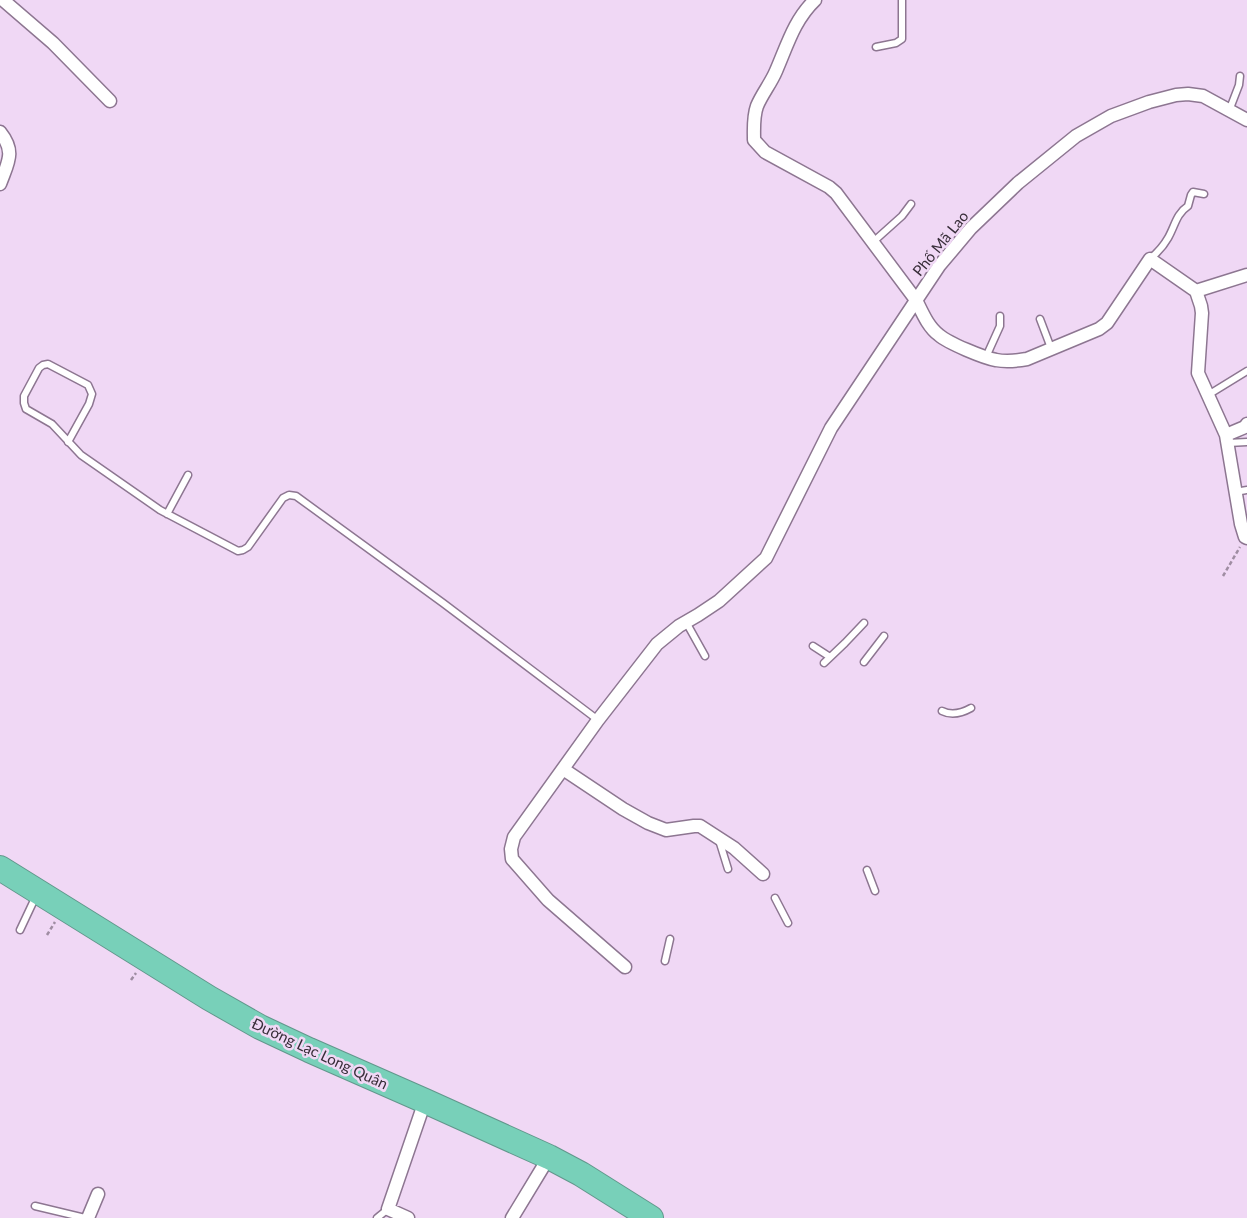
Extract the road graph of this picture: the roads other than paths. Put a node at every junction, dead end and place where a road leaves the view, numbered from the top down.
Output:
1 (3, 0) edge
2 (815, 0) edge
3 (902, 0) edge
4 (876, 47) dead end
5 (1240, 76) dead end
6 (110, 101) dead end
7 (1229, 111) junction
8 (1247, 120) edge
9 (0, 132) edge
10 (0, 184) edge
11 (1204, 194) dead end
12 (911, 204) dead end
13 (873, 242) junction
14 (1150, 259) junction
15 (1247, 275) edge
16 (1196, 291) junction
17 (916, 300) junction
18 (1000, 316) dead end
19 (1040, 319) dead end
20 (1051, 348) junction
21 (986, 357) junction
22 (1247, 371) edge
23 (1208, 395) junction
24 (1247, 424) edge
25 (1227, 439) junction
26 (68, 442) junction
27 (1247, 442) edge
28 (188, 474) dead end
29 (1241, 491) edge
30 (167, 514) junction
31 (1246, 537) edge
32 (686, 622) junction
33 (864, 623) dead end
34 (884, 636) dead end
35 (813, 646) dead end
36 (705, 656) dead end
37 (830, 657) junction
38 (864, 662) dead end
39 (824, 663) dead end
40 (971, 708) dead end
41 (942, 711) dead end
42 (598, 720) junction
43 (563, 769) junction
44 (719, 838) junction
45 (0, 868) edge
46 (728, 869) dead end
47 (867, 870) dead end
48 (763, 874) dead end
49 (875, 891) dead end
50 (38, 892) junction
51 (775, 898) dead end
52 (788, 923) dead end
53 (20, 930) dead end
54 (670, 939) dead end
55 (665, 961) dead end
56 (625, 967) dead end
57 (425, 1101) junction
58 (549, 1157) junction
59 (98, 1194) dead end
60 (35, 1206) dead end
61 (388, 1209) junction
62 (86, 1218) edge
63 (377, 1218) edge
64 (408, 1218) edge
65 (512, 1218) edge
66 (651, 1218) edge

1 - 6 street
2 - 13 street
3 - 4 lane
5 - 7 lane
7 - 8 street, Phố Mã Lao
7 - 17 street, Phố Mã Lao
9 - 10 street
11 - 14 lane
12 - 13 lane
13 - 17 street
14 - 16 street
14 - 20 street
15 - 16 street
16 - 23 street
17 - 21 street
17 - 32 street, Phố Mã Lao
18 - 21 lane
19 - 20 lane
20 - 21 street
22 - 23 lane
23 - 25 street
24 - 25 street
25 - 27 lane
25 - 29 street
26 - 26 lane
26 - 30 lane
28 - 30 lane
29 - 31 street
30 - 42 lane
32 - 36 lane
32 - 42 street
33 - 37 lane
34 - 38 lane
35 - 37 lane
37 - 39 lane
40 - 41 lane
42 - 43 street
43 - 44 street
43 - 56 street
44 - 46 lane
44 - 48 street
45 - 50 highway, Đường Lạc Long Quân
47 - 49 lane
50 - 53 lane
50 - 57 highway, Đường Lạc Long Quân
51 - 52 lane
54 - 55 lane
57 - 58 highway, Đường Lạc Long Quân
57 - 61 street
58 - 65 street
58 - 66 highway, Đường Lạc Long Quân
59 - 62 street
60 - 62 lane
61 - 63 lane
61 - 64 street

